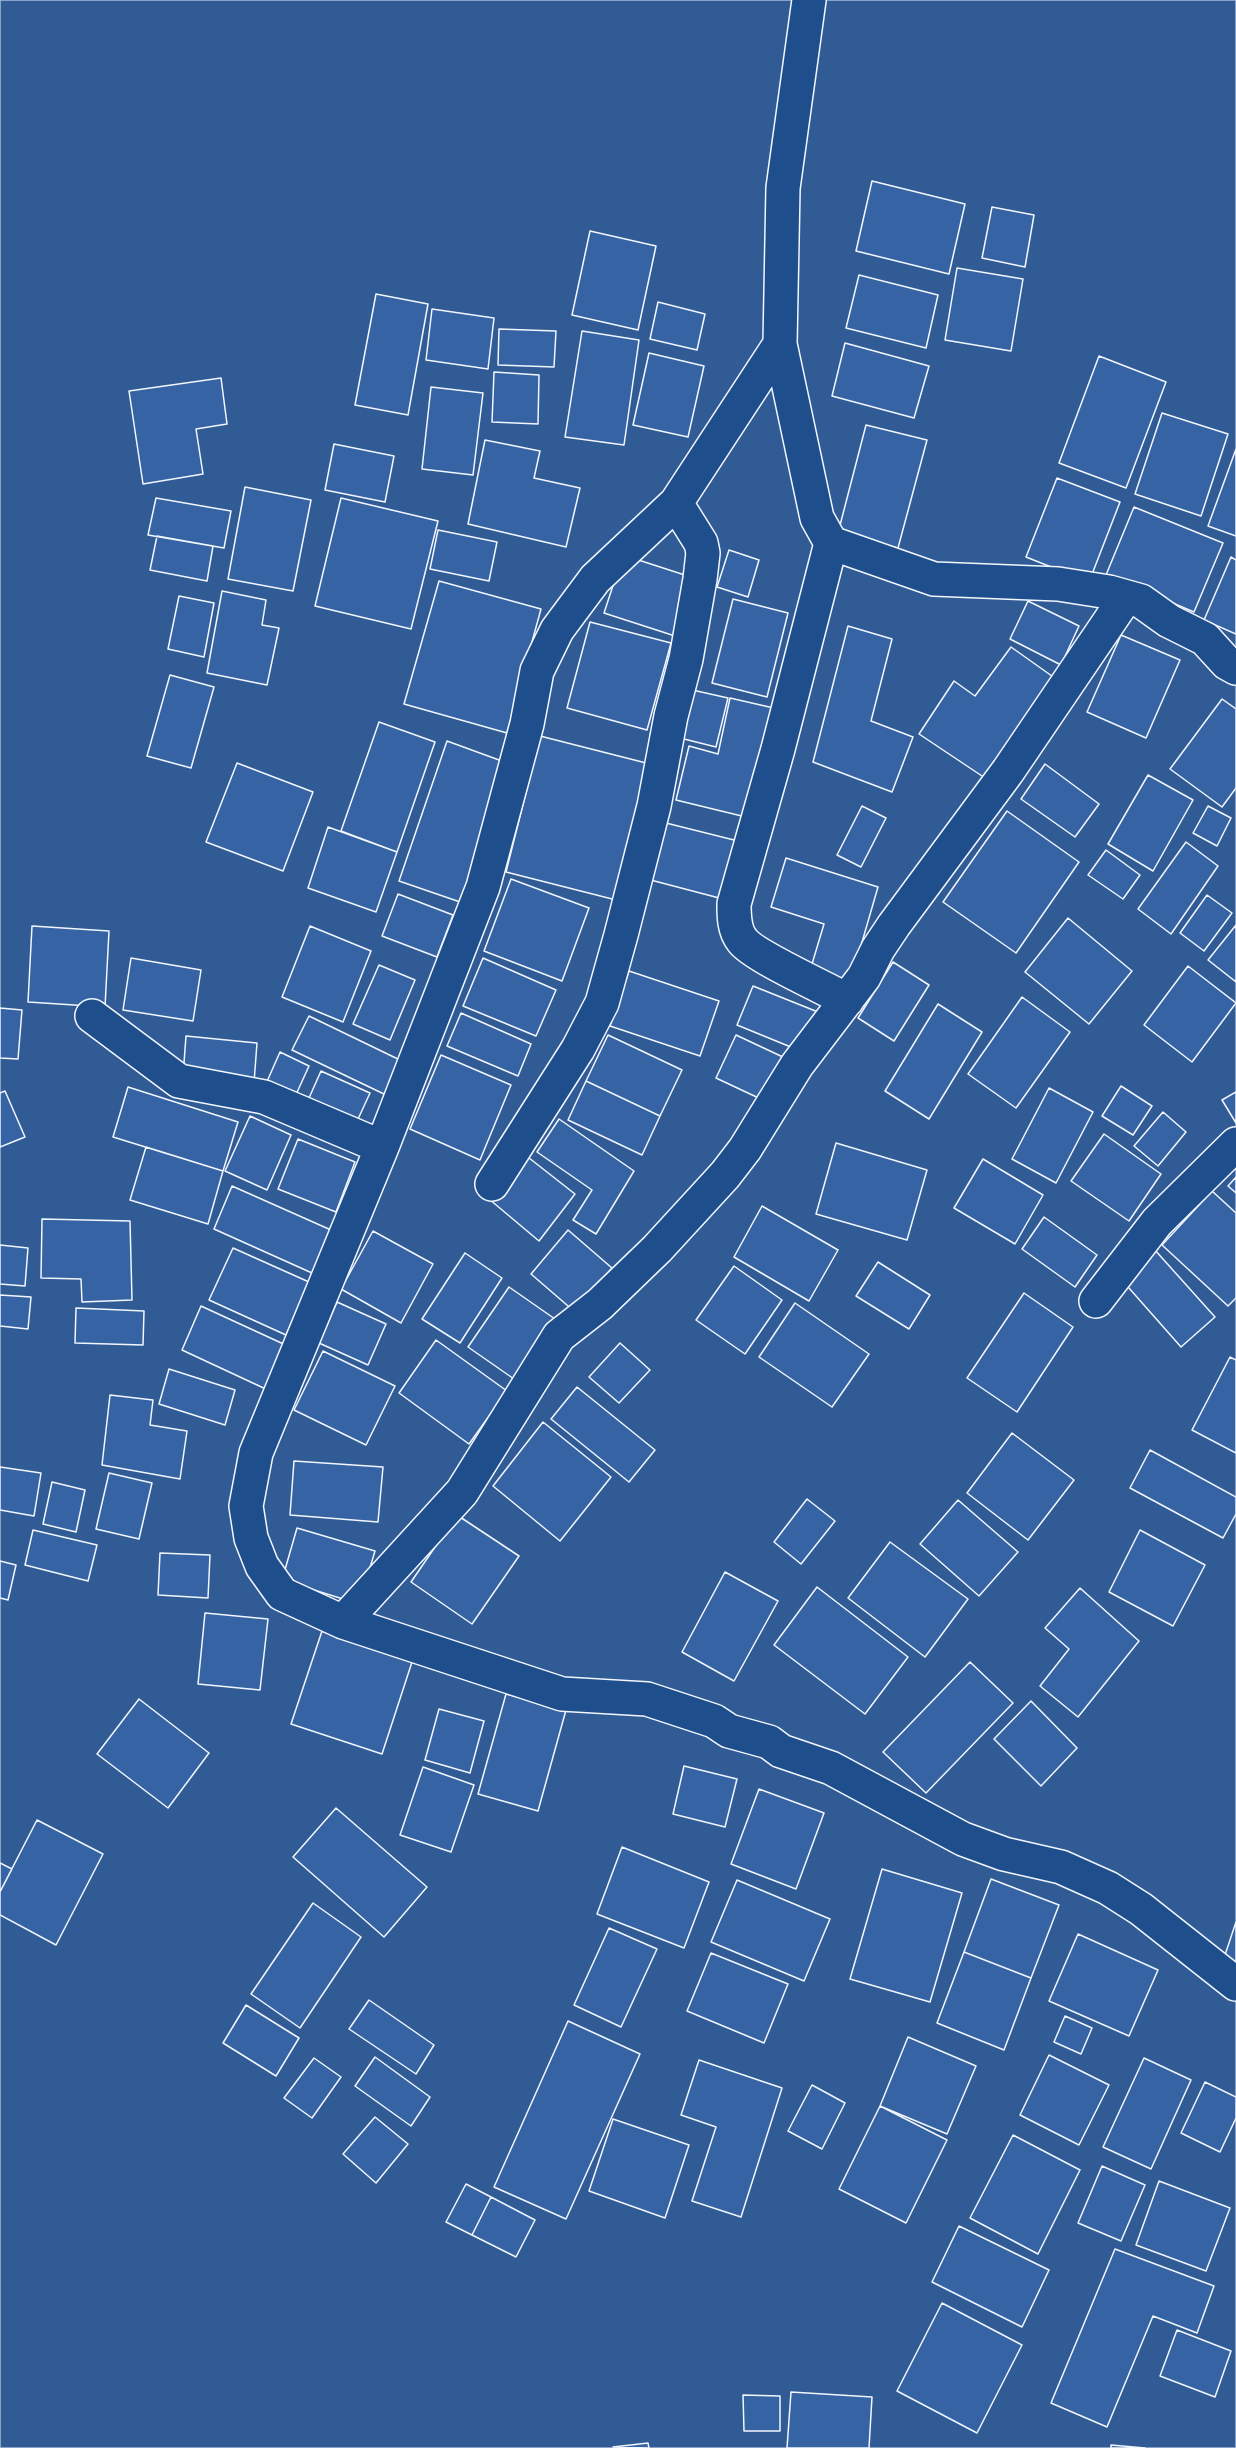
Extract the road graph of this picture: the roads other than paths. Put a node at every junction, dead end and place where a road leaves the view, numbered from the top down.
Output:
1 (809, 0) edge
2 (780, 344) junction
3 (676, 503) junction
4 (831, 543) junction
5 (1126, 597) junction
6 (1236, 668) edge
7 (847, 1000) junction
8 (92, 1016) dead end
9 (1236, 1144) edge
10 (382, 1146) junction
11 (492, 1184) dead end
12 (1096, 1301) dead end
13 (343, 1622) junction
14 (1236, 1984) edge

1 - 2 street
2 - 3 street
2 - 4 street
3 - 10 street
3 - 11 street
4 - 5 street
4 - 7 street
5 - 6 street
5 - 7 street
7 - 13 street
8 - 10 street
9 - 12 street
10 - 13 street
13 - 14 street

